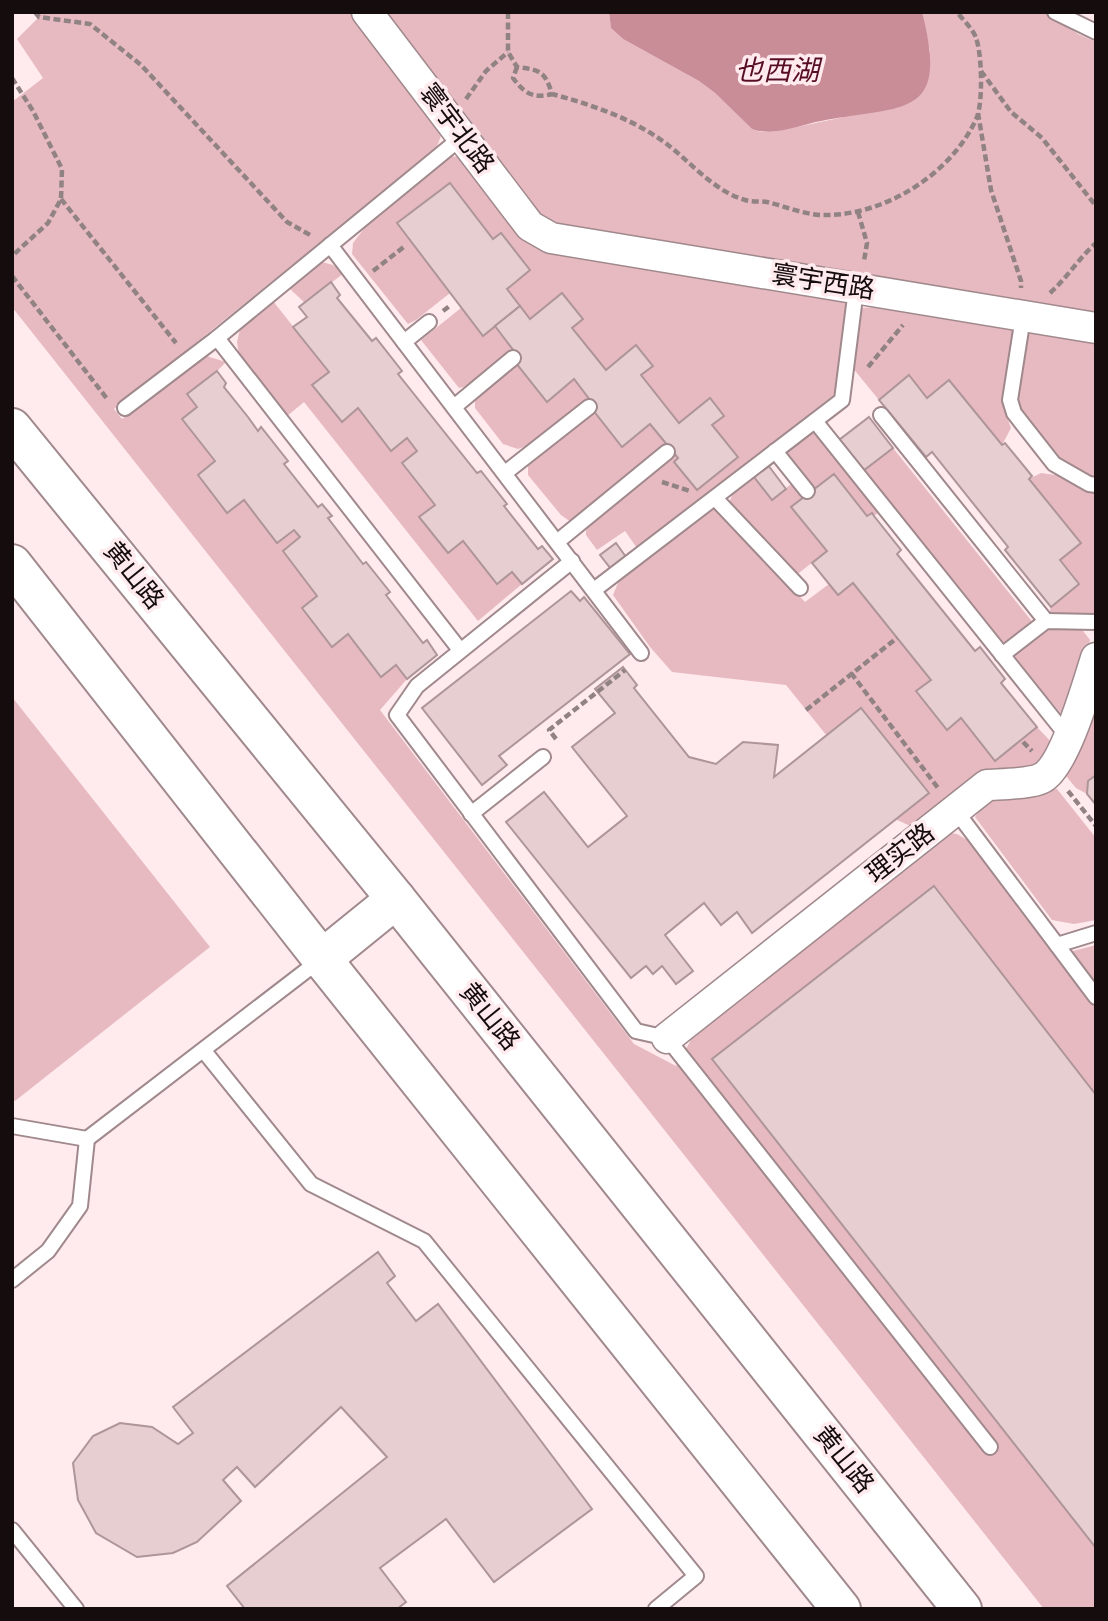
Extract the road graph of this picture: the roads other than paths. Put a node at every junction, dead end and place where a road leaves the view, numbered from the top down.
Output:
1 (367, 12) edge
2 (1055, 12) edge
3 (1096, 32) edge
4 (456, 131) junction
5 (551, 238) joint
6 (330, 245) junction
7 (856, 289) junction
8 (1023, 317) junction
9 (429, 323) dead end
10 (1096, 328) edge
11 (216, 338) junction
12 (404, 342) junction
13 (513, 358) dead end
14 (454, 407) junction
15 (589, 407) dead end
16 (125, 408) road end
17 (881, 415) dead end
18 (815, 421) junction
19 (12, 428) edge
20 (775, 451) junction
21 (667, 452) dead end
22 (505, 473) junction
23 (1096, 485) edge
24 (807, 491) dead end
25 (715, 498) junction
26 (557, 542) junction
27 (572, 561) junction
28 (12, 564) edge
29 (800, 588) dead end
30 (594, 590) junction
31 (1046, 621) junction
32 (1096, 622) edge
33 (460, 650) junction
34 (641, 653) dead end
35 (1002, 655) junction
36 (1096, 658) edge
37 (1068, 737) junction
38 (543, 757) road end
39 (956, 811) junction
40 (471, 814) junction
41 (396, 899) junction
42 (1096, 933) edge
43 (1058, 945) junction
44 (321, 959) junction
45 (1096, 997) edge
46 (667, 1038) junction
47 (204, 1051) junction
48 (12, 1126) edge
49 (87, 1139) junction
50 (12, 1280) edge
51 (990, 1447) dead end
52 (12, 1530) edge
53 (76, 1609) edge
54 (656, 1609) edge
55 (841, 1609) edge
56 (962, 1609) edge

1 - 4 street, 寰宇北路
2 - 3 lane
4 - 5 street, 寰宇北路
4 - 6 lane
5 - 7 street, 寰宇西路
6 - 11 lane
6 - 12 lane
7 - 8 street, 寰宇西路
7 - 18 lane
8 - 10 street, 寰宇西路
8 - 23 lane
9 - 12 lane
11 - 16 lane
11 - 33 lane
12 - 14 lane
13 - 14 lane
14 - 22 lane
15 - 22 lane
17 - 31 lane
18 - 20 lane
18 - 35 lane
19 - 41 main road, 黄山路
20 - 24 lane
20 - 25 lane
21 - 26 lane
22 - 26 lane
25 - 29 lane
25 - 30 lane
26 - 27 lane
27 - 30 lane
27 - 33 lane
28 - 44 main road
30 - 34 lane
31 - 32 lane
31 - 35 lane
33 - 40 lane
35 - 37 lane
36 - 37 street
37 - 39 street, 理实路
38 - 40 lane
39 - 43 lane
39 - 46 street, 理实路
40 - 46 lane
41 - 44 main road
41 - 56 main road, 黄山路
42 - 43 lane
43 - 45 lane
44 - 47 lane
44 - 55 main road
46 - 51 lane
47 - 49 lane
47 - 54 lane
48 - 49 lane
49 - 50 lane
52 - 53 lane

